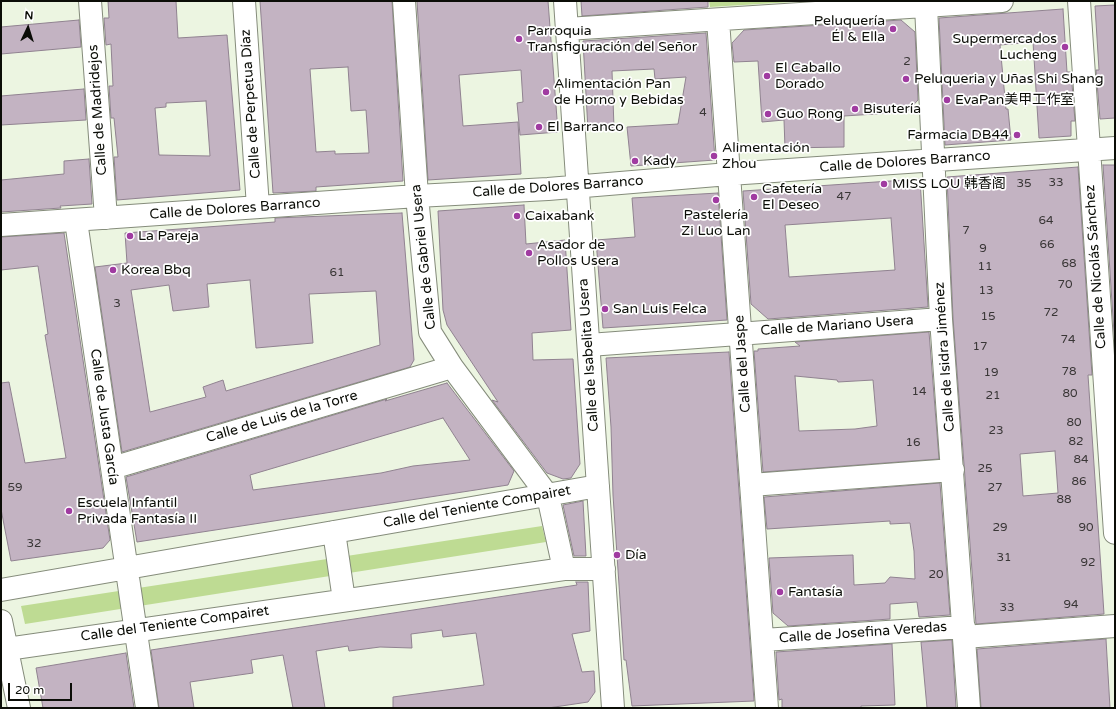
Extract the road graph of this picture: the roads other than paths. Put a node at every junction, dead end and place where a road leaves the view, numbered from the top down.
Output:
1 (90, 1) edge
2 (244, 1) edge
3 (404, 1) edge
4 (565, 1) edge
5 (997, 1) edge
6 (1002, 1) edge
7 (1079, 1) edge
8 (926, 6) junction
9 (718, 20) junction
10 (567, 29) junction
11 (1115, 148) edge
12 (1088, 149) junction
13 (934, 159) junction
14 (729, 174) junction
15 (577, 186) junction
16 (417, 196) junction
17 (258, 207) junction
18 (106, 218) junction
19 (76, 221) junction
20 (1, 225) edge
21 (941, 319) junction
22 (741, 333) junction
23 (589, 345) junction
24 (452, 367) junction
25 (112, 468) junction
26 (954, 470) junction
27 (751, 485) junction
28 (598, 486) junction
29 (548, 496) junction
30 (334, 532) junction
31 (1115, 534) edge
32 (126, 567) junction
33 (564, 569) junction
34 (604, 569) junction
35 (1, 590) edge
36 (344, 600) junction
37 (1, 621) edge
38 (1115, 626) edge
39 (135, 629) junction
40 (964, 632) junction
41 (762, 640) junction
42 (7, 648) junction
43 (20, 708) edge
44 (147, 708) edge
45 (613, 708) edge
46 (767, 708) edge
47 (969, 708) edge

1 - 18 street, Calle de Madridejos
2 - 17 street, Calle de Perpetua Díaz
3 - 16 street, Calle de Gabriel Usera
4 - 10 street, Calle de Isabelita Usera
5 - 6 street
5 - 8 street
7 - 12 street, Calle de Nicolás Sánchez
8 - 9 street
8 - 13 street, Calle de Isidra Jiménez
9 - 10 street
9 - 14 street, Calle del Jaspe
10 - 15 street, Calle de Isabelita Usera
11 - 12 street, Calle de Dolores Barranco
12 - 13 street, Calle de Dolores Barranco
12 - 31 street, Calle de Nicolás Sánchez
13 - 14 street, Calle de Dolores Barranco
13 - 21 street, Calle de Isidra Jiménez
14 - 15 street, Calle de Dolores Barranco
14 - 22 street, Calle del Jaspe
15 - 16 street, Calle de Dolores Barranco
15 - 23 street, Calle de Isabelita Usera
16 - 17 street, Calle de Dolores Barranco
16 - 24 street, Calle de Gabriel Usera
17 - 18 street, Calle de Dolores Barranco
18 - 19 street, Calle de Dolores Barranco
19 - 20 street, Calle de Dolores Barranco
19 - 25 street, Calle de Justa García
21 - 22 street, Calle de Mariano Usera
21 - 26 street, Calle de Isidra Jiménez
22 - 23 street, Calle de Mariano Usera
22 - 27 street, Calle del Jaspe
23 - 28 street, Calle de Isabelita Usera
24 - 25 street, Calle de Luis de la Torre
24 - 29 street, Calle de Gabriel Usera
25 - 32 street, Calle de Justa García
26 - 27 street
26 - 40 street, Calle de Isidra Jiménez
27 - 41 street, Calle del Jaspe
28 - 29 street, Calle del Teniente Compairet
28 - 34 street, Calle de Isabelita Usera
29 - 30 street, Calle del Teniente Compairet
29 - 33 street, Calle de Gabriel Usera
30 - 32 street, Calle del Teniente Compairet
30 - 36 street
32 - 35 street, Calle del Teniente Compairet
32 - 39 street, Calle de Justa García
33 - 34 street, Calle del Teniente Compairet
33 - 36 street, Calle del Teniente Compairet
34 - 45 street, Calle de Isabelita Usera
36 - 39 street, Calle del Teniente Compairet
37 - 42 street
38 - 40 street, Calle de Josefina Veredas
39 - 42 street, Calle del Teniente Compairet
39 - 44 street, Calle de Justa García
40 - 41 street, Calle de Josefina Veredas
40 - 47 street, Calle de Isidra Jiménez
41 - 46 street, Calle del Jaspe
42 - 43 street

